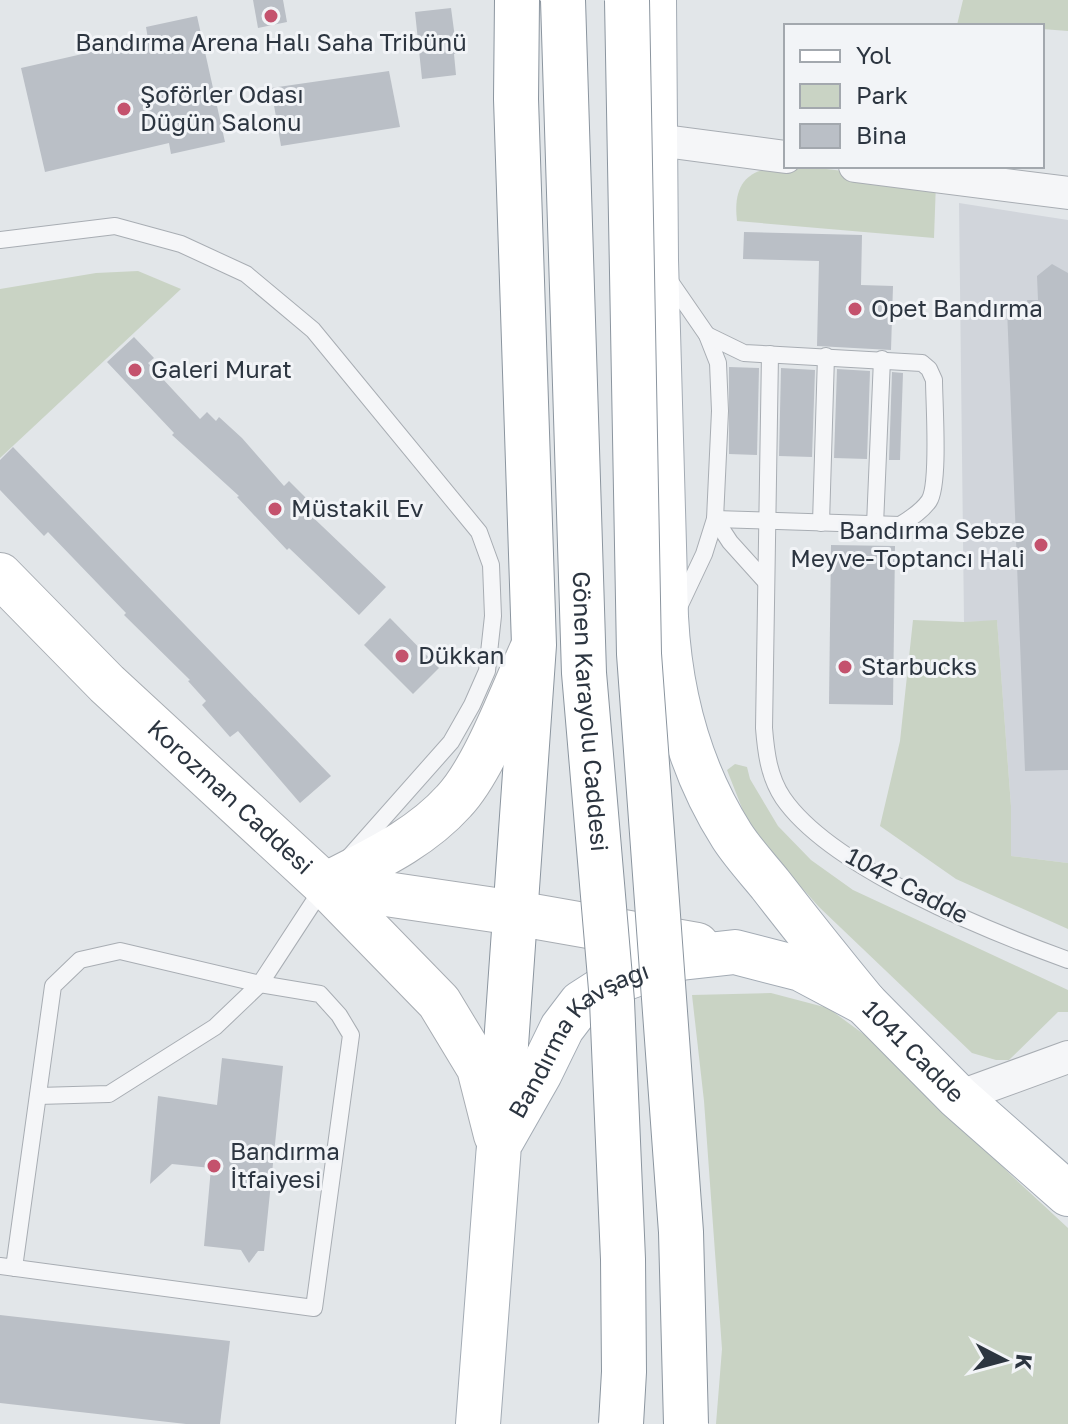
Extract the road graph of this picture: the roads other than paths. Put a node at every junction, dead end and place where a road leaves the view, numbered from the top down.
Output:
1 (517, 0) edge
2 (563, 0) edge
3 (627, 0) edge
4 (654, 0) edge
5 (657, 140) junction
6 (784, 157) edge
7 (871, 168) edge
8 (1068, 193) edge
9 (0, 240) edge
10 (656, 260) junction
11 (707, 335) junction
12 (770, 354) junction
13 (826, 356) junction
14 (882, 359) junction
15 (715, 519) junction
16 (766, 521) junction
17 (821, 523) junction
18 (875, 525) junction
19 (0, 575) edge
20 (766, 582) junction
21 (667, 634) junction
22 (534, 645) junction
23 (325, 885) junction
24 (515, 913) junction
25 (735, 952) junction
26 (1068, 960) edge
27 (260, 984) junction
28 (865, 1003) junction
29 (1068, 1057) edge
30 (38, 1096) junction
31 (958, 1097) junction
32 (499, 1145) junction
33 (1068, 1194) edge
34 (7, 1267) edge
35 (478, 1424) edge
36 (621, 1424) edge
37 (686, 1424) edge

1 - 22 main road
2 - 36 main road, Gönen Karayolu Caddesi, bridge
3 - 37 main road, bridge
4 - 5 main road
5 - 6 street
5 - 10 main road
7 - 8 street
9 - 23 lane
10 - 11 lane
10 - 21 main road
11 - 12 lane
11 - 15 lane
12 - 13 lane
12 - 16 lane
13 - 14 lane
13 - 17 lane
14 - 18 lane
14 - 18 lane
15 - 16 lane
15 - 20 lane
15 - 21 lane
16 - 17 lane
16 - 20 lane
17 - 18 lane
19 - 23 main road, Korozman Caddesi
20 - 26 lane, 1042 Cadde
21 - 28 main road
22 - 23 main road
22 - 24 main road
23 - 24 main road, Korozman Caddesi
23 - 27 lane
23 - 32 main road
24 - 25 main road, Bandırma Kavşağı
24 - 32 main road
25 - 28 main road, 1041 Cadde
25 - 32 main road, Bandırma Kavşağı
27 - 30 lane
27 - 30 lane
27 - 34 lane
28 - 31 main road, 1041 Cadde
29 - 31 street
30 - 34 lane
31 - 33 main road, 1041 Cadde
32 - 35 main road, Bandırma Kavşağı

